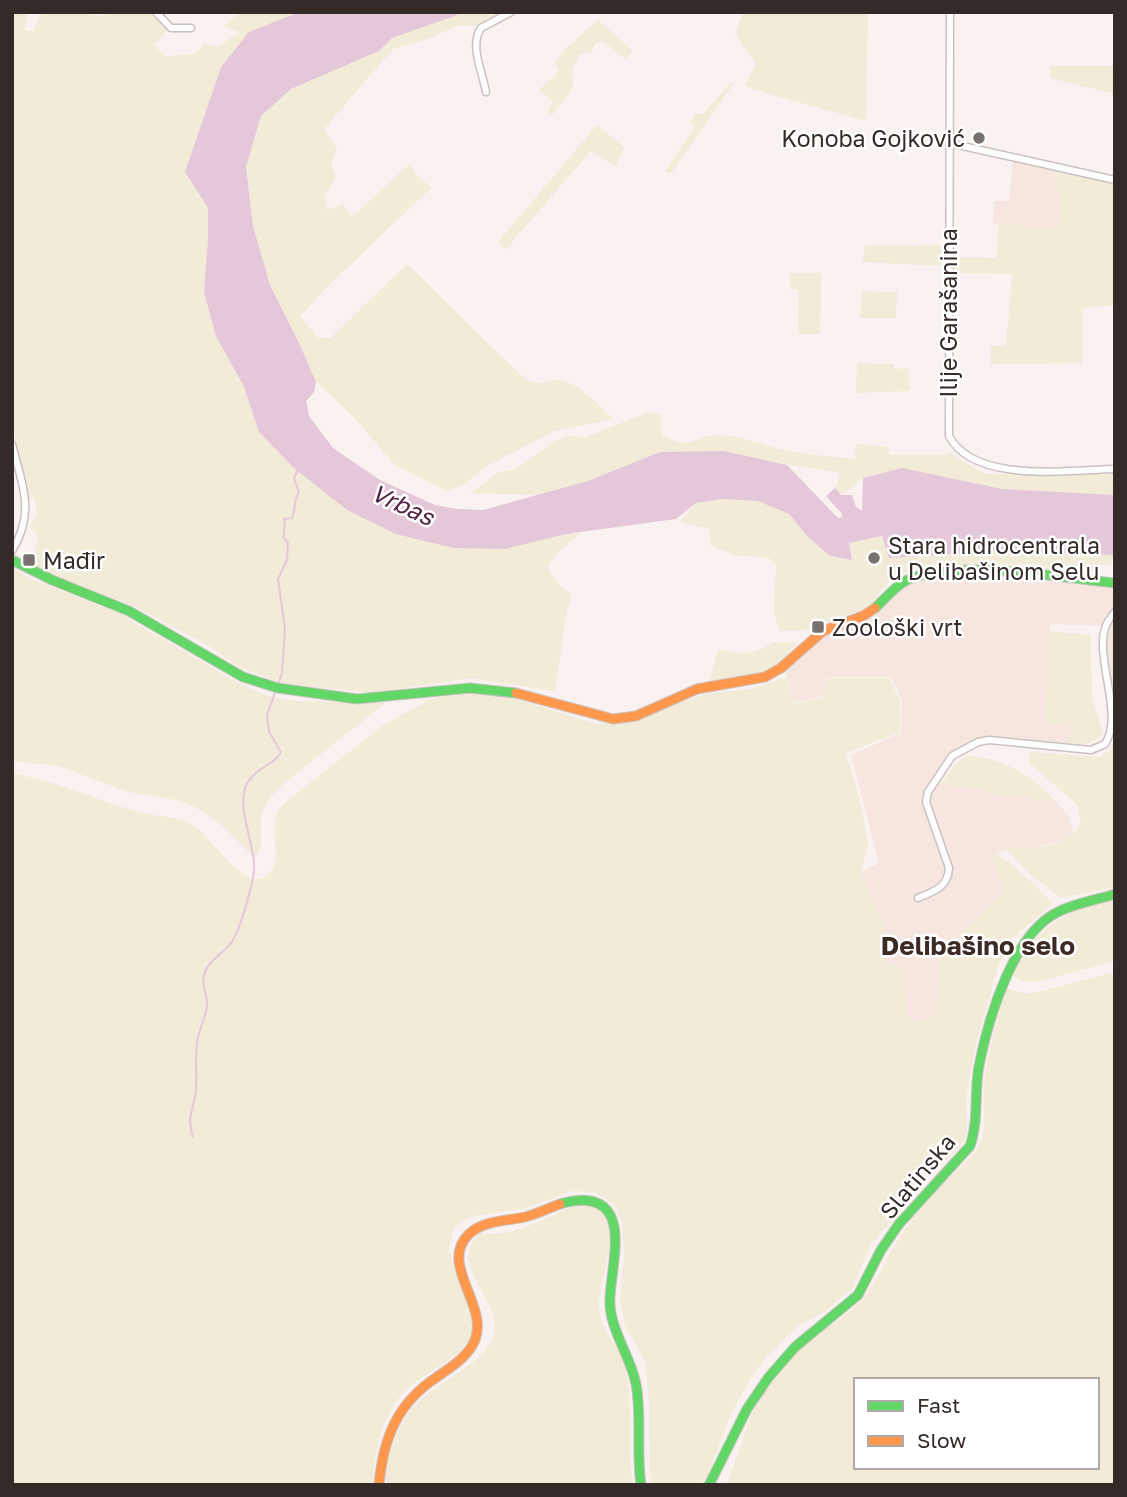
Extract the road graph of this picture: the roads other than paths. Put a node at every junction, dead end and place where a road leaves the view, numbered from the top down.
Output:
1 (156, 12) edge
2 (511, 12) edge
3 (950, 12) edge
4 (191, 28) dead end
5 (486, 92) dead end
6 (949, 143) junction
7 (1115, 180) edge
8 (12, 443) edge
9 (1115, 469) edge
10 (12, 551) edge
11 (12, 560) edge
12 (1115, 583) edge
13 (1112, 616) edge
14 (1115, 894) edge
15 (918, 898) dead end
16 (379, 1485) edge
17 (641, 1485) edge
18 (709, 1485) edge

1 - 4 street
2 - 5 street
3 - 6 street, Ilije Garašanina
6 - 7 street
6 - 9 street, Ilije Garašanina
8 - 10 street
11 - 12 street
13 - 15 street
14 - 18 street, Slatinska
16 - 17 street

